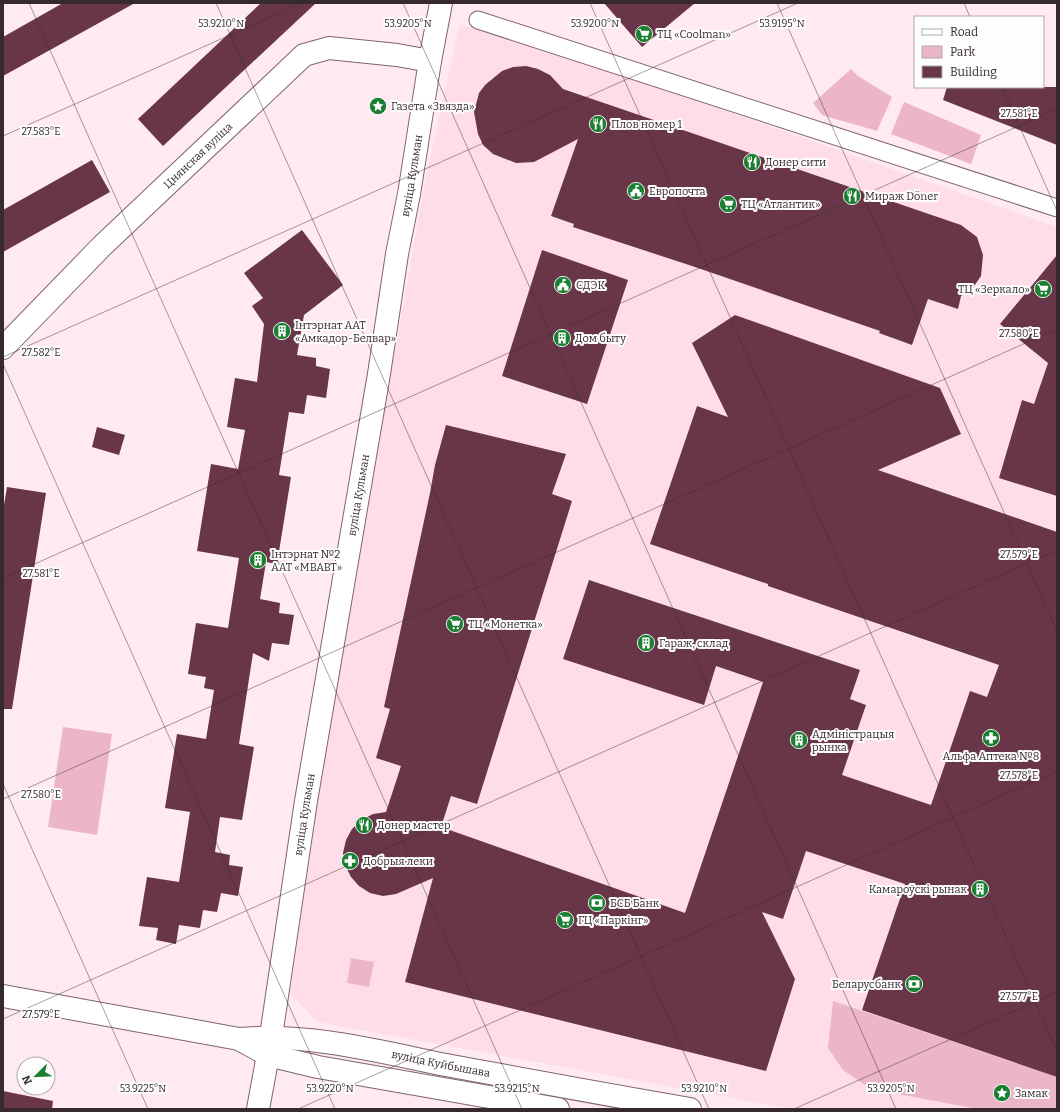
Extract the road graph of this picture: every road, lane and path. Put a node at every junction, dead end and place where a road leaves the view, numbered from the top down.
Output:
1 (441, 3) edge
2 (478, 20) dead end
3 (430, 60) junction
4 (1053, 205) edge
5 (3, 348) edge
6 (3, 996) edge
7 (270, 1045) junction
8 (258, 1109) edge
9 (558, 1109) edge
10 (690, 1109) edge

1 - 3 street, вуліца Кульман
2 - 4 street
3 - 5 street, Цнянская вуліца
3 - 7 street, вуліца Кульман
6 - 7 street, вуліца Куйбышава
7 - 8 street, вуліца Кульман
7 - 9 street, вуліца Куйбышава
7 - 10 street, вуліца Куйбышава

